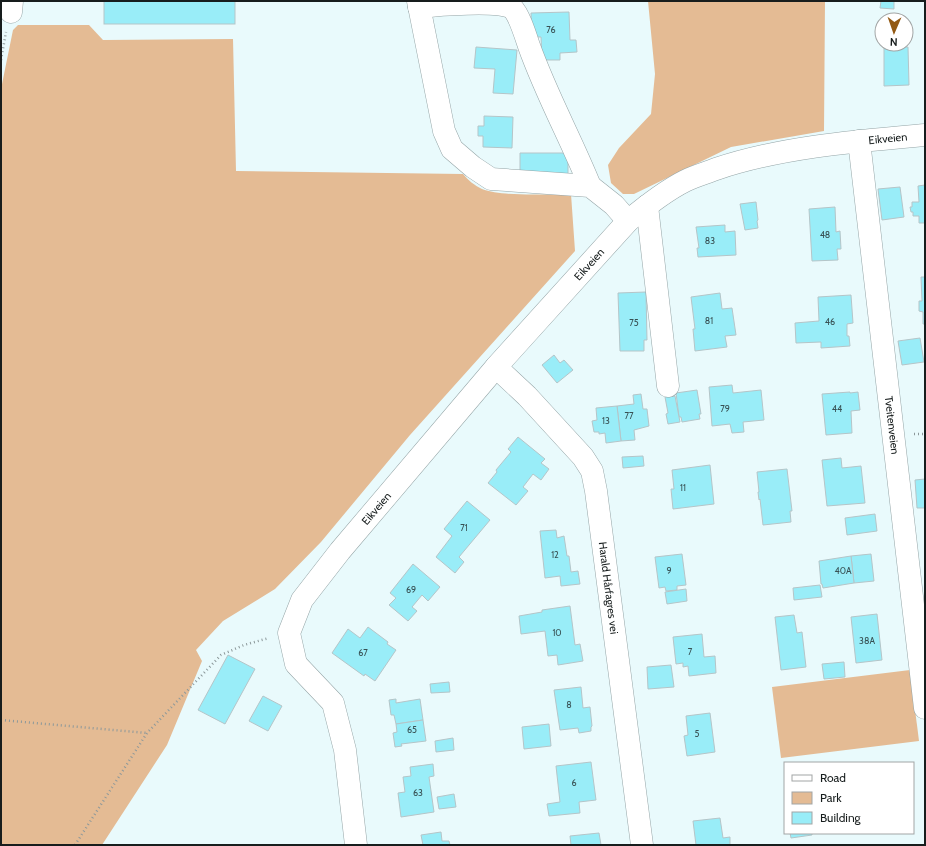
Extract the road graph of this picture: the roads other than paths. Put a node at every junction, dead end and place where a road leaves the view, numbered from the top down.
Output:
1 (418, 4) edge
2 (925, 135) edge
3 (859, 141) junction
4 (590, 186) junction
5 (647, 206) junction
6 (628, 221) junction
7 (496, 368) junction
8 (668, 386) dead end
9 (925, 708) edge
10 (356, 845) edge
11 (642, 845) edge

1 - 4 street
1 - 4 street
2 - 3 street, Eikveien
3 - 5 street, Eikveien
3 - 9 street, Tveitenveien
4 - 6 street
5 - 6 street, Eikveien
5 - 8 street
6 - 7 street, Eikveien
7 - 10 street, Eikveien
7 - 11 street, Harald Hårfagres vei

